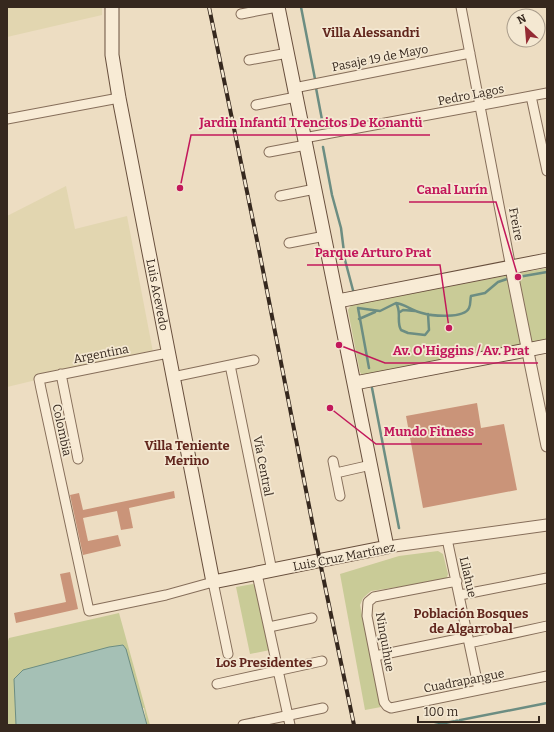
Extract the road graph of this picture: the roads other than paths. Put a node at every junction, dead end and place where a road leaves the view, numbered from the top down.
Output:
1 (112, 7) edge
2 (278, 7) edge
3 (461, 7) edge
4 (241, 14) dead end
5 (470, 52) junction
6 (288, 53) junction
7 (249, 60) dead end
8 (295, 92) junction
9 (547, 93) edge
10 (532, 96) junction
11 (118, 98) junction
12 (256, 105) dead end
13 (480, 106) junction
14 (7, 119) edge
15 (305, 142) junction
16 (270, 152) dead end
17 (547, 171) edge
18 (315, 189) junction
19 (280, 196) dead end
20 (326, 236) junction
21 (289, 243) dead end
22 (547, 260) edge
23 (511, 268) junction
24 (338, 301) junction
25 (547, 346) edge
26 (527, 350) junction
27 (168, 353) junction
28 (254, 360) dead end
29 (230, 365) junction
30 (61, 374) junction
31 (173, 377) junction
32 (39, 379) joint
33 (356, 383) junction
34 (547, 446) edge
35 (78, 459) dead end
36 (333, 461) dead end
37 (371, 465) junction
38 (336, 473) junction
39 (340, 496) dead end
40 (547, 525) edge
41 (447, 539) junction
42 (388, 548) junction
43 (272, 571) junction
44 (257, 574) junction
45 (547, 578) edge
46 (457, 581) junction
47 (213, 582) junction
48 (460, 595) junction
49 (312, 618) dead end
50 (547, 626) edge
51 (268, 627) junction
52 (468, 640) junction
53 (228, 654) dead end
54 (375, 656) junction
55 (322, 661) dead end
56 (278, 671) junction
57 (547, 676) edge
58 (217, 684) dead end
59 (479, 690) junction
60 (387, 706) joint
61 (323, 708) dead end
62 (288, 715) junction
63 (243, 725) edge
64 (290, 725) edge

1 - 11 main road, Luis Acevedo
2 - 4 street
2 - 6 main road
3 - 5 street, Freire
5 - 8 street, Pasaje 19 de Mayo
5 - 13 street, Freire
6 - 7 street
6 - 8 main road
8 - 12 street, Pasaje 19 de Mayo
8 - 15 main road
9 - 10 street, Pedro Lagos
10 - 13 street, Pedro Lagos
10 - 17 street
11 - 14 street
11 - 27 main road, Luis Acevedo
13 - 15 street, Pedro Lagos
13 - 23 street, Freire
15 - 16 street, Pedro Lagos
15 - 18 main road
18 - 19 street
18 - 20 main road
20 - 21 street
20 - 24 main road
22 - 23 main road
23 - 24 main road
23 - 26 street, Freire
24 - 33 main road
25 - 26 main road
26 - 33 main road
26 - 34 street, Freire
27 - 30 street, Argentina
27 - 31 main road, Luis Acevedo
28 - 29 street
29 - 31 street
29 - 43 street, Vía Central
30 - 32 street, Argentina
30 - 35 street, Colombia
31 - 47 main road, Luis Acevedo
32 - 47 street, Colombia
33 - 37 main road
36 - 38 street
37 - 38 street
37 - 42 main road
38 - 39 street
40 - 41 street, Luis Cruz Martínez
41 - 42 street, Luis Cruz Martínez
41 - 46 street, Lilahue
42 - 43 main road, Luis Cruz Martínez
43 - 44 main road, Luis Cruz Martínez
44 - 47 main road, Luis Cruz Martínez
44 - 51 street
45 - 48 street
46 - 48 street, Lilahue
46 - 54 street, Ninquihue
47 - 53 street
48 - 52 street, Lilahue
49 - 51 street
50 - 52 street
51 - 56 street
52 - 54 street
52 - 59 street, Lilahue
54 - 60 street, Ninquihue
55 - 56 street
56 - 58 street
56 - 62 street
57 - 59 street, Cuadrapangue
59 - 60 street, Cuadrapangue
61 - 62 street
62 - 63 street
62 - 64 street

